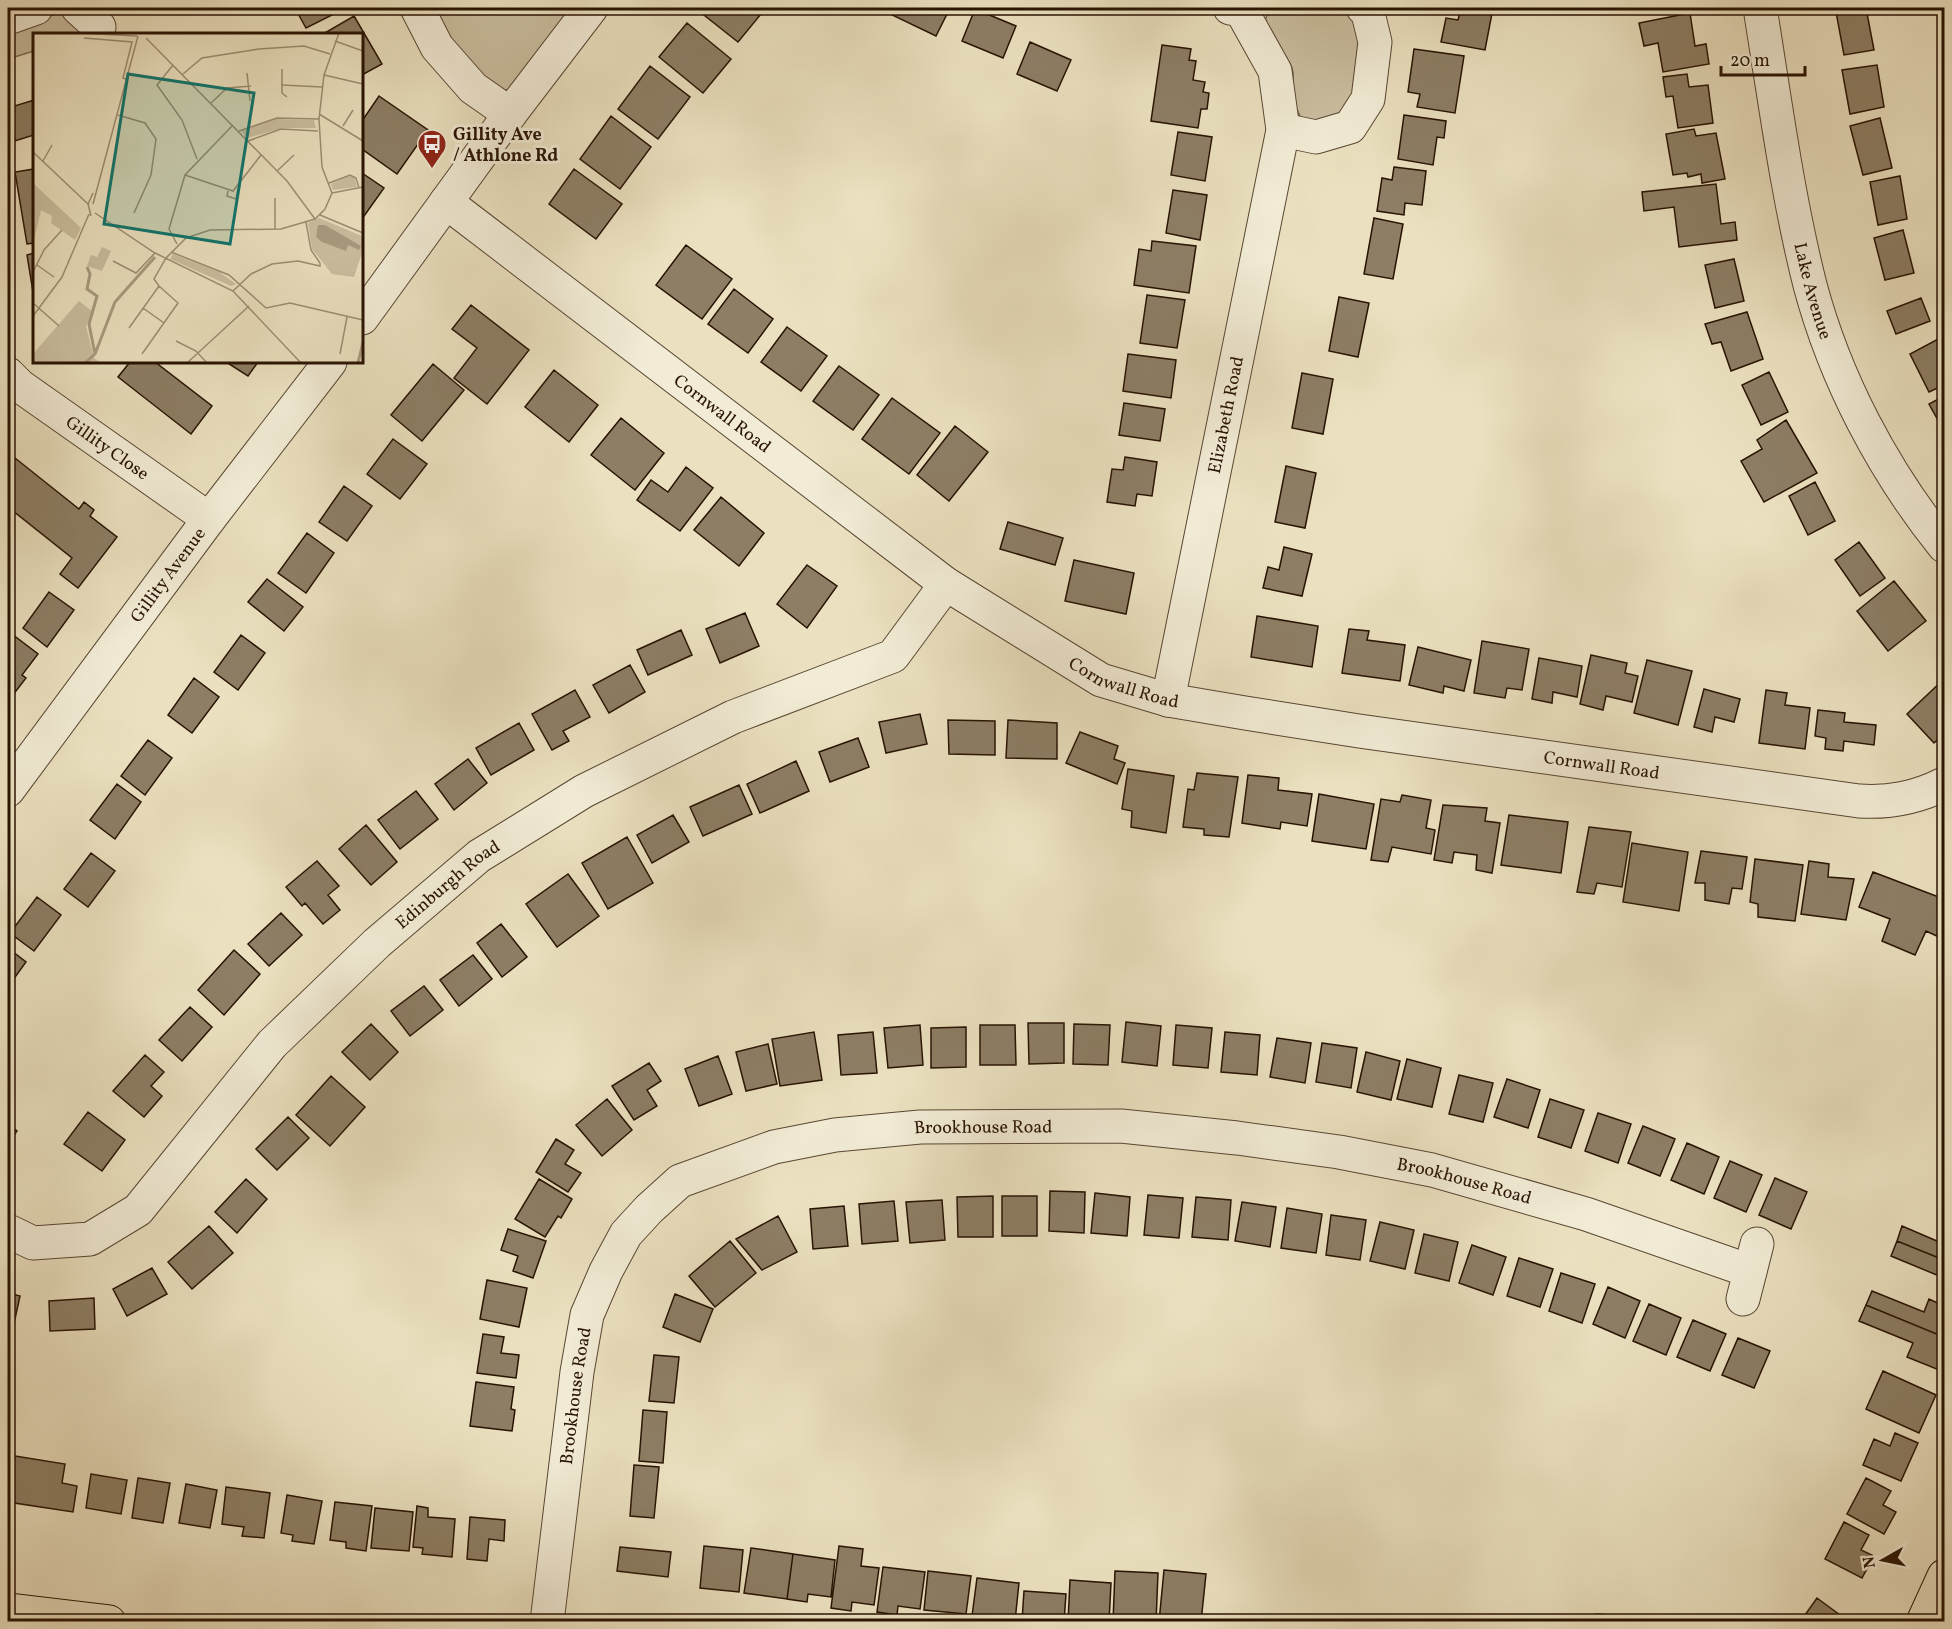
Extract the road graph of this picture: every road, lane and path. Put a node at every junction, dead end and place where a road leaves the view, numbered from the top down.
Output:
1 (36, 8) edge
2 (417, 8) edge
3 (591, 8) edge
4 (1240, 8) edge
5 (1363, 8) edge
6 (1760, 8) edge
7 (8, 18) edge
8 (510, 114) junction
9 (1283, 130) junction
10 (446, 202) junction
11 (363, 317) edge
12 (329, 363) edge
13 (8, 374) edge
14 (209, 519) junction
15 (1944, 546) edge
16 (946, 584) junction
17 (1168, 700) junction
18 (1944, 784) edge
19 (8, 790) edge
20 (8, 1231) edge
21 (1750, 1271) dead end
22 (1944, 1576) edge
23 (8, 1610) edge
24 (89, 1620) edge
25 (547, 1622) edge
26 (1923, 1622) edge

1 - 7 street
2 - 8 street
3 - 8 street
4 - 9 street, Elizabeth Road
5 - 9 street
6 - 15 street, Lake Avenue
8 - 10 street
9 - 17 street, Elizabeth Road
10 - 11 street
10 - 16 street, Cornwall Road
12 - 14 street, Gillity Avenue
13 - 14 street, Gillity Close
14 - 19 street, Gillity Avenue
16 - 17 street, Cornwall Road
16 - 20 street, Edinburgh Road
17 - 18 street, Cornwall Road
21 - 25 street, Brookhouse Road
22 - 26 highway
23 - 24 highway

